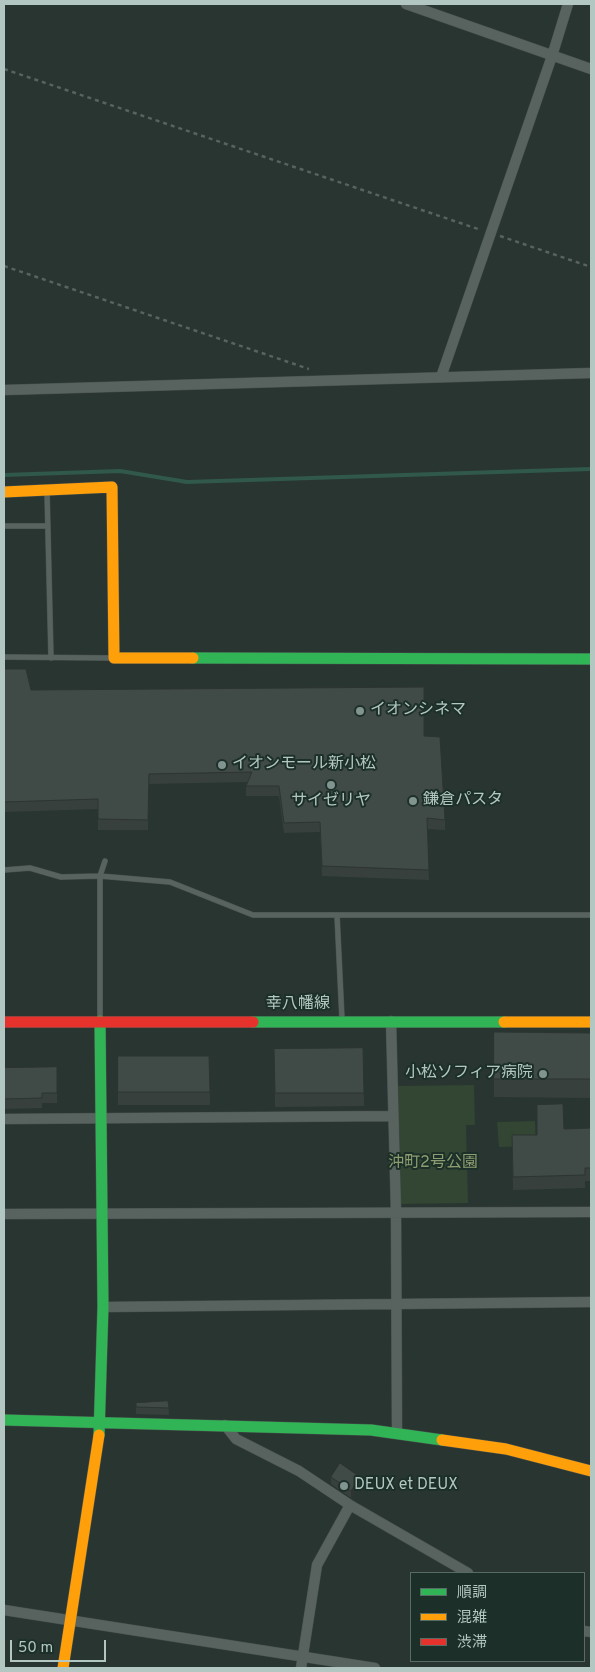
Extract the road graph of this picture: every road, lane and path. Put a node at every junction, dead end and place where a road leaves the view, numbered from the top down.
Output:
1 (406, 4) edge
2 (568, 4) edge
3 (552, 56) junction
4 (4, 69) edge
5 (591, 69) edge
6 (490, 233) junction
7 (4, 266) edge
8 (591, 266) edge
9 (313, 370) dead end
10 (591, 373) edge
11 (440, 377) junction
12 (4, 390) edge
13 (47, 490) junction
14 (4, 492) edge
15 (4, 526) edge
16 (48, 526) junction
17 (4, 657) edge
18 (51, 658) junction
19 (114, 658) junction
20 (591, 658) edge
21 (105, 861) dead end
22 (4, 870) edge
23 (100, 876) junction
24 (338, 915) junction
25 (591, 916) edge
26 (100, 1021) junction
27 (342, 1021) junction
28 (391, 1021) junction
29 (4, 1022) edge
30 (591, 1022) edge
31 (393, 1116) junction
32 (4, 1119) edge
33 (101, 1119) junction
34 (396, 1212) junction
35 (591, 1212) edge
36 (4, 1214) edge
37 (102, 1214) junction
38 (591, 1302) edge
39 (396, 1304) junction
40 (103, 1306) junction
41 (4, 1420) edge
42 (101, 1423) junction
43 (226, 1425) junction
44 (397, 1432) junction
45 (591, 1471) edge
46 (350, 1505) junction
47 (466, 1572) edge
48 (4, 1610) edge
49 (70, 1620) junction
50 (302, 1663) edge
51 (63, 1668) edge
52 (375, 1668) edge

1 - 3 street
2 - 3 street
3 - 5 street
3 - 6 street
4 - 6 path
6 - 8 path
6 - 11 street
7 - 9 path
10 - 11 street
11 - 12 street
13 - 14 street
13 - 16 lane
13 - 19 street
15 - 16 lane
16 - 18 lane
17 - 18 lane
18 - 19 lane
19 - 20 street
21 - 23 lane
22 - 23 lane
23 - 24 lane
23 - 26 lane
24 - 25 lane
24 - 27 lane
26 - 27 street, 幸八幡線
26 - 29 street, 幸八幡線
26 - 33 street
27 - 28 street, 幸八幡線
28 - 30 street, 幸八幡線
28 - 31 street
31 - 33 street
31 - 34 street
32 - 33 street
33 - 37 street
34 - 35 street
34 - 37 street
34 - 39 street
36 - 37 street
37 - 40 street
38 - 39 street
39 - 40 street
39 - 44 street
40 - 42 street
41 - 42 street
42 - 43 street
42 - 49 street
43 - 44 street
43 - 46 street
44 - 45 street
46 - 47 street
46 - 50 street
48 - 49 street
49 - 50 street
49 - 51 street
50 - 52 street

